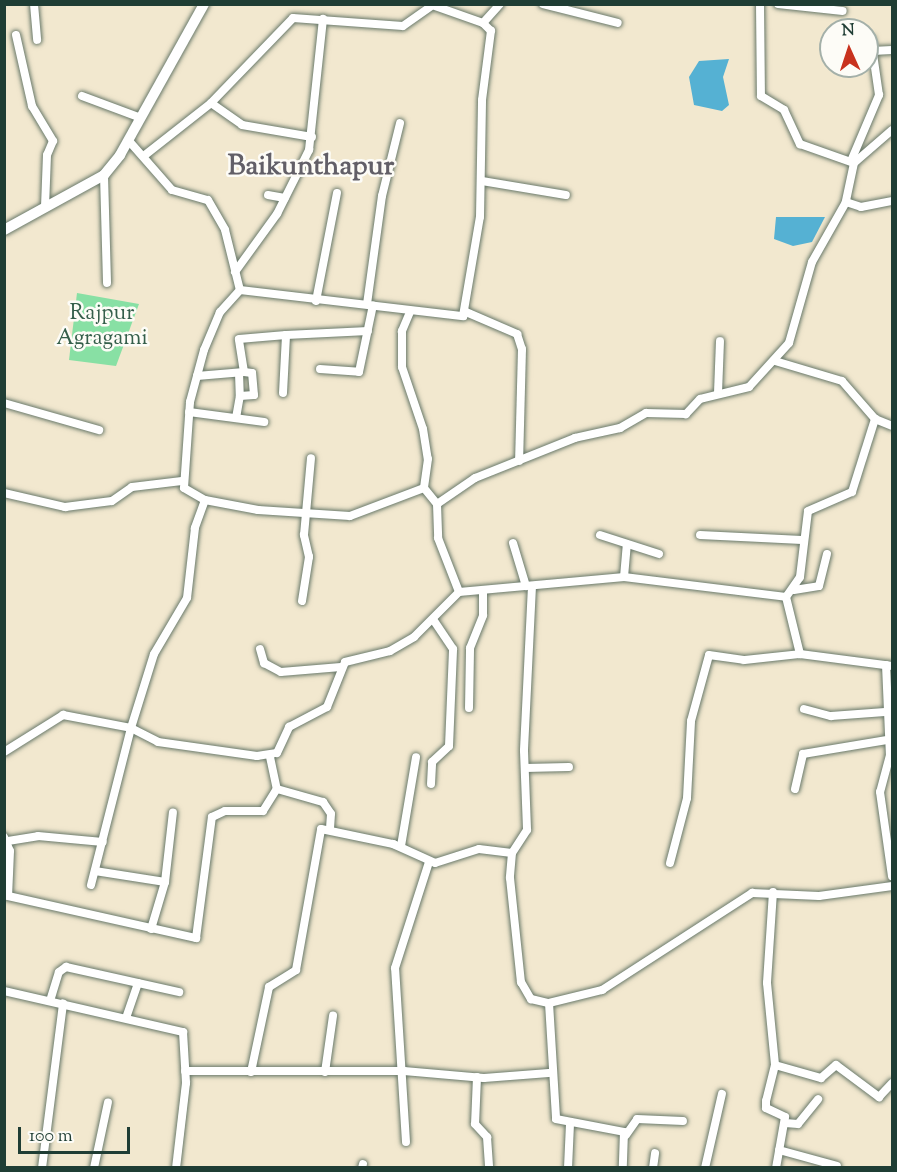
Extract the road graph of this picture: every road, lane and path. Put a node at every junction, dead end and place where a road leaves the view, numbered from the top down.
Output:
1 (34, 4) edge
2 (204, 4) edge
3 (500, 4) edge
4 (543, 4) edge
5 (760, 4) edge
6 (778, 4) edge
7 (429, 6) edge
8 (843, 11) dead end
9 (322, 19) junction
10 (483, 23) junction
11 (618, 23) dead end
12 (16, 35) dead end
13 (37, 40) dead end
14 (876, 78) edge
15 (81, 96) dead end
16 (211, 104) junction
17 (141, 118) junction
18 (400, 123) dead end
19 (892, 130) edge
20 (312, 137) junction
21 (129, 141) junction
22 (145, 155) junction
23 (852, 162) junction
24 (104, 175) junction
25 (482, 181) junction
26 (338, 193) dead end
27 (268, 195) dead end
28 (566, 195) dead end
29 (285, 198) junction
30 (892, 201) edge
31 (846, 202) junction
32 (45, 208) junction
33 (4, 230) edge
34 (236, 272) junction
35 (107, 283) dead end
36 (240, 290) junction
37 (316, 301) junction
38 (370, 305) junction
39 (410, 312) junction
40 (465, 312) junction
41 (368, 331) junction
42 (286, 335) junction
43 (720, 341) dead end
44 (776, 361) junction
45 (320, 369) dead end
46 (242, 373) junction
47 (197, 376) junction
48 (283, 393) dead end
49 (718, 393) junction
50 (240, 396) junction
51 (4, 404) edge
52 (189, 412) junction
53 (236, 418) junction
54 (875, 419) junction
55 (264, 422) dead end
56 (892, 426) edge
57 (99, 430) dead end
58 (311, 458) dead end
59 (519, 461) junction
60 (182, 481) junction
61 (424, 488) junction
62 (4, 493) edge
63 (205, 500) junction
64 (437, 504) junction
65 (306, 513) junction
66 (600, 535) dead end
67 (699, 535) dead end
68 (802, 540) junction
69 (513, 543) dead end
70 (627, 544) junction
71 (659, 554) dead end
72 (827, 554) dead end
73 (624, 577) junction
74 (529, 586) junction
75 (794, 590) junction
76 (483, 591) junction
77 (459, 592) junction
78 (786, 597) junction
79 (302, 601) dead end
80 (434, 621) junction
81 (260, 649) dead end
82 (800, 654) junction
83 (889, 666) edge
84 (341, 667) junction
85 (469, 708) dead end
86 (804, 709) dead end
87 (885, 712) junction
88 (131, 728) junction
89 (887, 740) junction
90 (6, 747) edge
91 (270, 757) junction
92 (416, 757) dead end
93 (569, 767) dead end
94 (525, 768) junction
95 (431, 784) dead end
96 (277, 789) junction
97 (795, 789) dead end
98 (173, 812) dead end
99 (888, 819) edge
100 (330, 828) junction
101 (6, 839) edge
102 (102, 842) junction
103 (401, 846) junction
104 (512, 853) junction
105 (429, 862) junction
106 (670, 863) dead end
107 (95, 871) junction
108 (892, 876) edge
109 (165, 882) junction
110 (91, 885) dead end
111 (892, 886) edge
112 (773, 892) junction
113 (151, 929) junction
114 (138, 983) junction
115 (4, 991) edge
116 (179, 992) dead end
117 (50, 1000) junction
118 (63, 1003) junction
119 (549, 1003) junction
120 (333, 1016) dead end
121 (126, 1018) junction
122 (775, 1065) junction
123 (185, 1071) junction
124 (404, 1071) junction
125 (251, 1072) junction
126 (326, 1072) junction
127 (549, 1073) junction
128 (477, 1077) junction
129 (892, 1083) edge
130 (722, 1094) dead end
131 (818, 1099) dead end
132 (108, 1102) dead end
133 (683, 1121) dead end
134 (785, 1123) junction
135 (570, 1124) junction
136 (626, 1135) junction
137 (405, 1142) dead end
138 (779, 1150) junction
139 (655, 1154) dead end
140 (489, 1166) dead end
141 (837, 1166) dead end
142 (42, 1167) edge
143 (94, 1167) edge
144 (176, 1167) edge
145 (568, 1167) edge
146 (623, 1167) edge
147 (653, 1167) edge
148 (705, 1167) edge
149 (776, 1167) edge

1 - 13 street
2 - 17 main road
3 - 10 street
4 - 11 street
5 - 23 street
6 - 8 street
7 - 9 street
7 - 10 street
9 - 16 street
9 - 20 street
10 - 25 street
12 - 32 street
14 - 23 street
15 - 17 street
16 - 20 street
16 - 22 street
17 - 21 main road
18 - 38 street
19 - 23 street
20 - 29 street
21 - 22 street
21 - 24 main road
22 - 34 street
23 - 31 street
24 - 32 main road
24 - 35 street
25 - 28 street
25 - 40 street
26 - 37 street
27 - 29 street
29 - 34 street
30 - 31 street
31 - 44 street
32 - 33 main road
34 - 36 street
36 - 37 street
36 - 47 street
37 - 38 street
38 - 39 street
38 - 41 street
39 - 40 street
39 - 61 street
40 - 59 street
41 - 42 street
41 - 45 street
42 - 46 street
42 - 48 street
43 - 49 street
44 - 49 street
44 - 54 street
46 - 47 street
46 - 50 street
46 - 50 street
47 - 52 street
49 - 59 street
50 - 53 street
51 - 57 street
52 - 53 street
52 - 60 street
53 - 55 street
54 - 56 street
54 - 68 street
58 - 65 street
59 - 64 street
60 - 62 street
60 - 63 street
61 - 64 street
61 - 65 street
63 - 65 street
63 - 88 street
64 - 77 street
65 - 79 street
66 - 70 street
67 - 68 street
68 - 75 street
69 - 74 street
70 - 71 street
70 - 73 street
72 - 75 street
73 - 74 street
73 - 78 street
74 - 76 street
74 - 94 street
75 - 78 street
76 - 77 street
76 - 85 street
77 - 80 street
78 - 82 street
80 - 84 street
80 - 95 street
81 - 84 street
82 - 83 street
82 - 106 street
83 - 87 street
84 - 91 street
86 - 87 street
87 - 89 street
88 - 90 street
88 - 91 street
88 - 102 street
89 - 97 street
89 - 99 street
91 - 96 street
92 - 103 street
93 - 94 street
94 - 104 street
96 - 100 street
96 - 113 street
98 - 109 street
99 - 108 street
100 - 103 street
100 - 125 street
101 - 102 street
101 - 113 street
102 - 107 street
103 - 105 street
104 - 105 street
104 - 119 street
105 - 124 street
107 - 109 street
107 - 110 street
109 - 113 street
111 - 112 street
112 - 119 street
112 - 122 street
114 - 116 street
114 - 117 street
114 - 121 street
115 - 117 street
117 - 118 street
118 - 121 street
118 - 142 street
119 - 127 street
120 - 126 street
121 - 123 street
122 - 129 street
122 - 134 street
123 - 125 street
123 - 144 street
124 - 126 street
124 - 128 street
124 - 137 street
125 - 126 street
127 - 128 street
127 - 135 street
128 - 140 street
130 - 148 street
131 - 134 street
132 - 143 street
133 - 136 street
134 - 138 street
135 - 136 street
135 - 145 street
136 - 146 street
138 - 141 street
138 - 149 street
139 - 147 street

